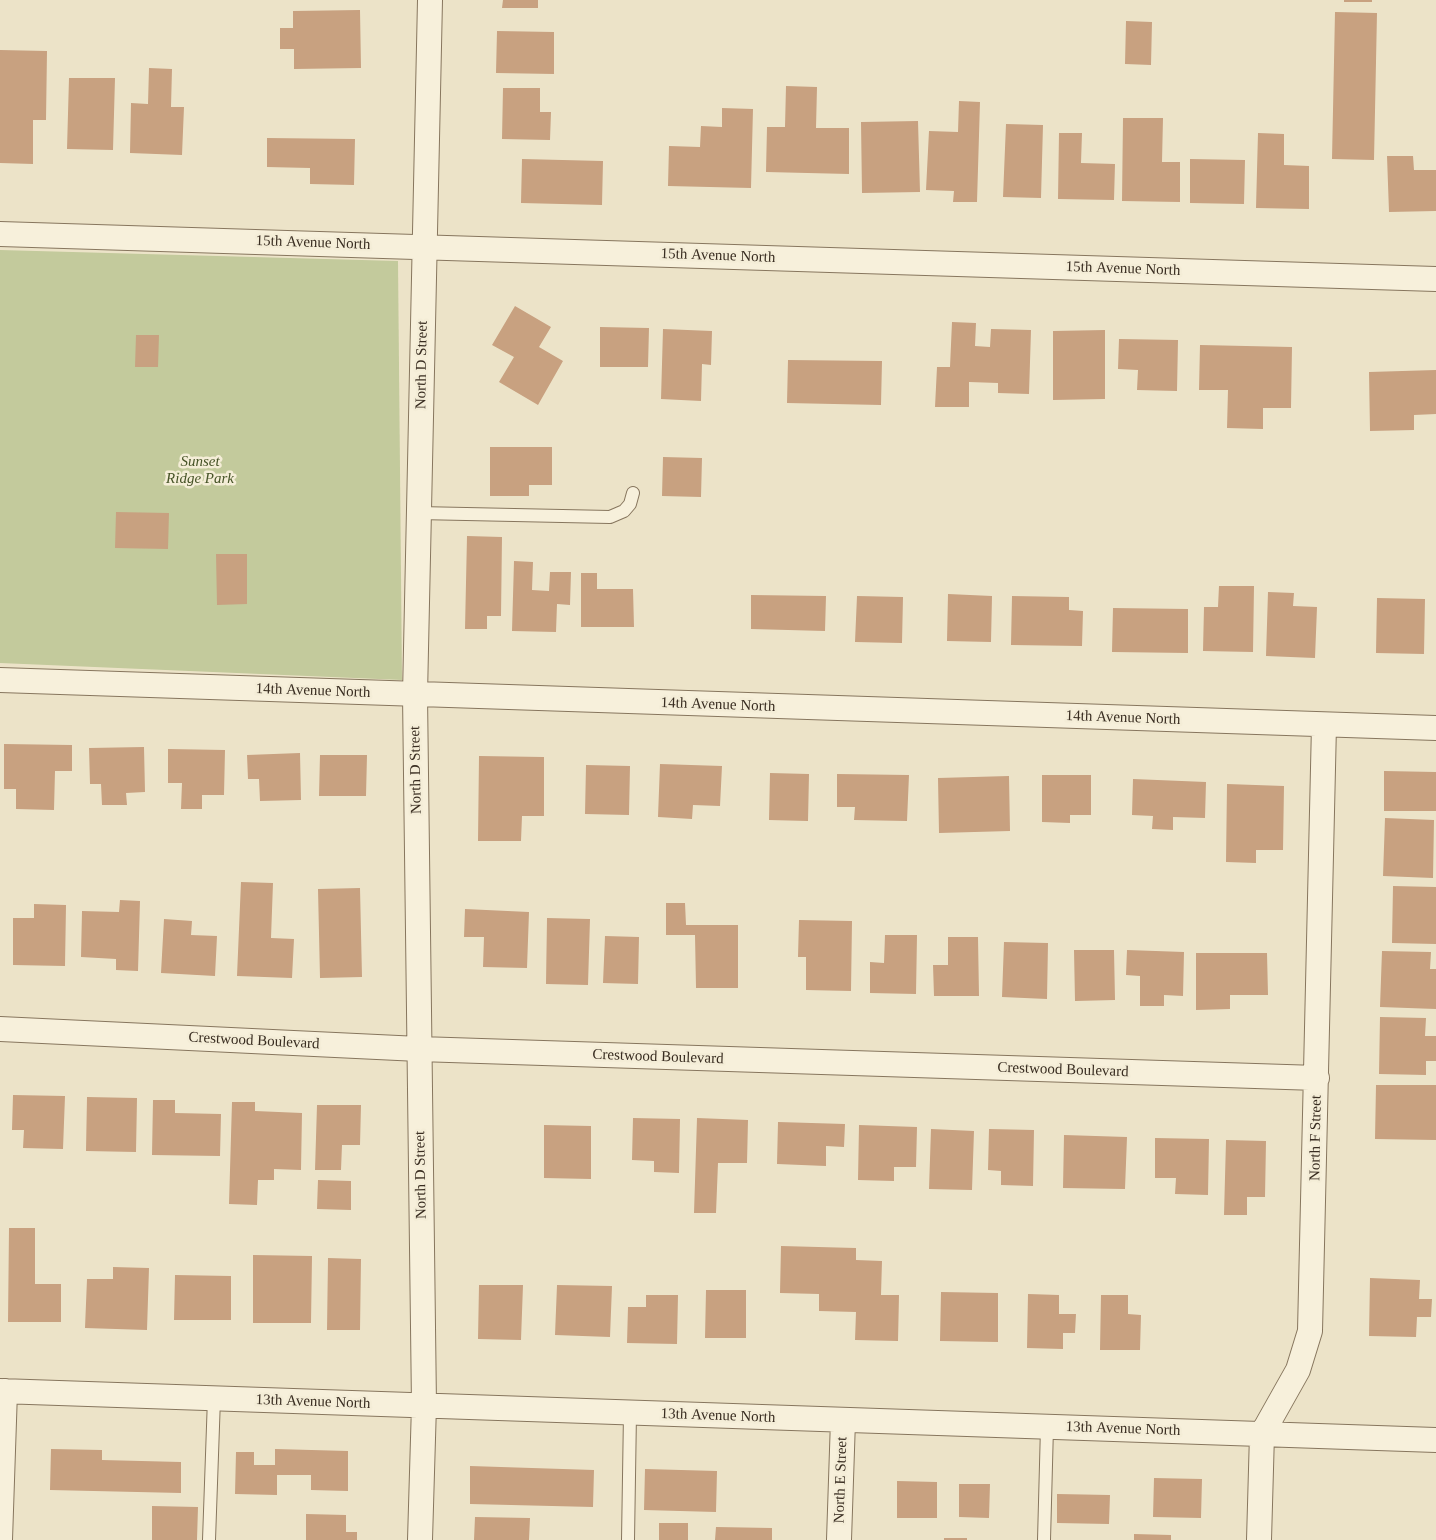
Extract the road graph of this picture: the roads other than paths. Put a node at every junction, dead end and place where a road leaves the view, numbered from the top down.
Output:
1 (430, 0) edge
2 (0, 234) edge
3 (425, 246) junction
4 (1436, 279) edge
5 (633, 493) dead end
6 (418, 513) junction
7 (0, 680) edge
8 (415, 695) junction
9 (1324, 724) junction
10 (1436, 728) edge
11 (0, 1029) edge
12 (420, 1049) junction
13 (1317, 1078) junction
14 (2, 1391) edge
15 (214, 1398) junction
16 (424, 1405) junction
17 (630, 1412) junction
18 (843, 1420) junction
19 (1047, 1427) junction
20 (1262, 1434) junction
21 (1436, 1440) edge
22 (0, 1540) edge
23 (210, 1540) edge
24 (420, 1540) edge
25 (628, 1540) edge
26 (839, 1540) edge
27 (1044, 1540) edge
28 (1259, 1540) edge

1 - 3 street, North D Street
2 - 3 street, 15th Avenue North
3 - 4 street, 15th Avenue North
3 - 6 street, North D Street
5 - 6 lane
6 - 8 street, North D Street
7 - 8 street, 14th Avenue North
8 - 9 street, 14th Avenue North
8 - 12 street, North D Street
9 - 10 street, 14th Avenue North
9 - 13 street, North F Street
11 - 12 street, Crestwood Boulevard
12 - 13 street, Crestwood Boulevard
12 - 16 street, North D Street
13 - 20 street, North F Street
14 - 15 street, 13th Avenue North
14 - 22 street
15 - 16 street, 13th Avenue North
15 - 23 lane
16 - 17 street, 13th Avenue North
16 - 24 street, North D Street
17 - 18 street, 13th Avenue North
17 - 25 lane
18 - 19 street, 13th Avenue North
18 - 26 street, North E Street
19 - 20 street, 13th Avenue North
19 - 27 lane
20 - 21 street, 13th Avenue North
20 - 28 street, North F Street

